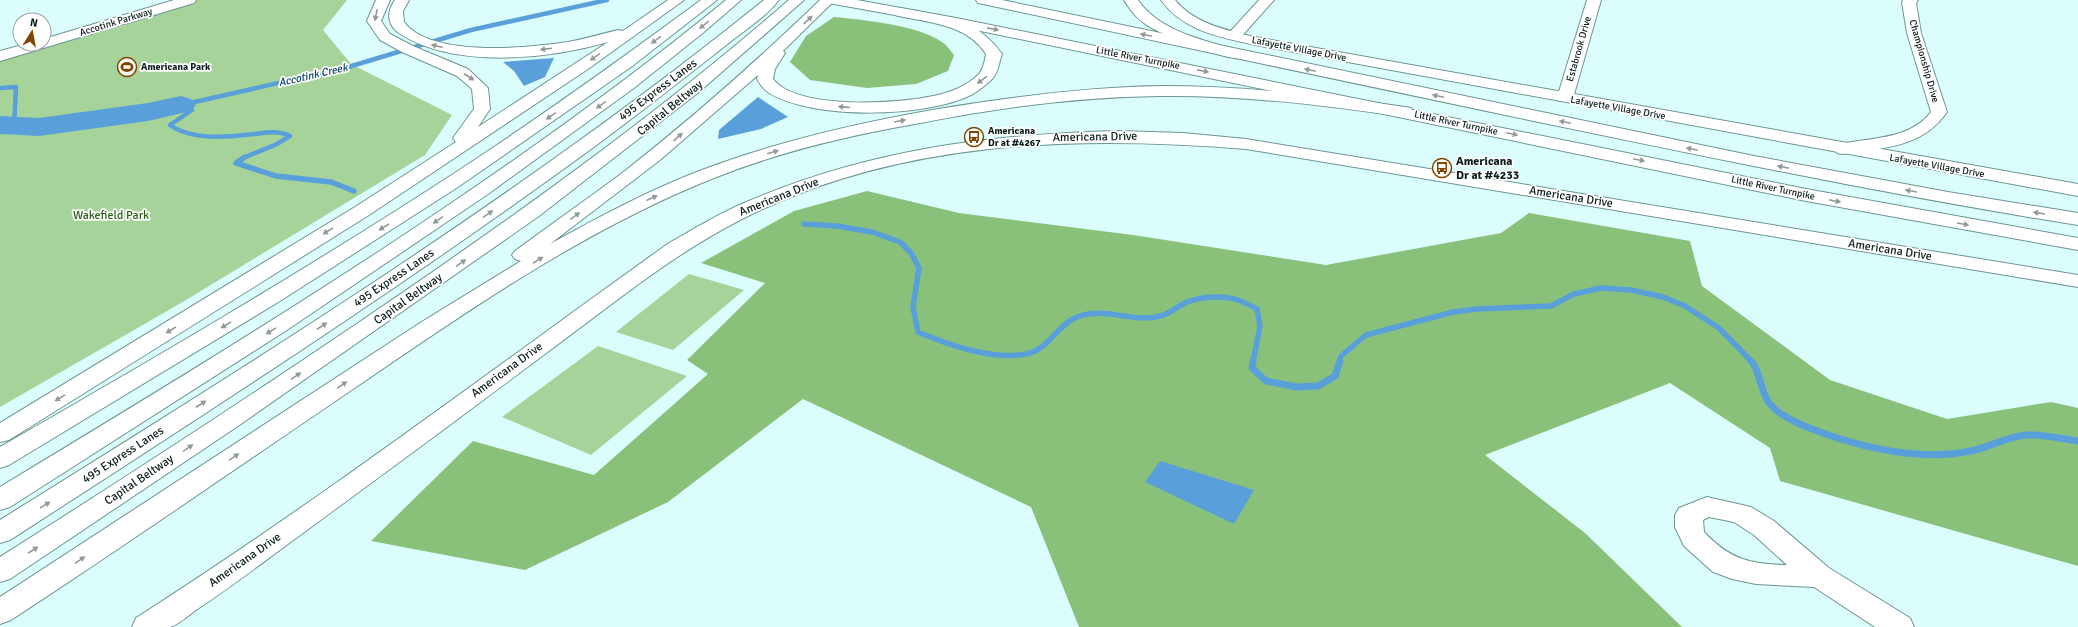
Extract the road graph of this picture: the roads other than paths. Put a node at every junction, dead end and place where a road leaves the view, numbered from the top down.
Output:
1 (189, 0) edge
2 (383, 0) edge
3 (402, 0) edge
4 (677, 0) edge
5 (710, 0) edge
6 (734, 0) edge
7 (772, 0) edge
8 (797, 0) edge
9 (828, 0) edge
10 (834, 0) edge
11 (984, 0) edge
12 (1131, 0) edge
13 (1168, 0) edge
14 (1267, 0) edge
15 (1594, 0) edge
16 (1911, 0) edge
17 (662, 11) junction
18 (900, 12) junction
19 (1234, 36) junction
20 (787, 39) junction
21 (52, 41) edge
22 (14, 52) edge
23 (1239, 55) junction
24 (0, 56) edge
25 (1565, 98) junction
26 (1405, 112) junction
27 (1843, 149) junction
28 (2078, 190) edge
29 (362, 211) junction
30 (2078, 219) edge
31 (2078, 244) edge
32 (2078, 281) edge
33 (468, 301) junction
34 (0, 434) edge
35 (0, 459) edge
36 (0, 500) edge
37 (0, 533) edge
38 (0, 572) edge
39 (1819, 576) dead end
40 (0, 612) edge
41 (147, 627) edge
42 (1899, 627) edge

1 - 21 main road, Accotink Parkway
2 -> 29 main road
17 -> 3 main road
4 - 17 main road
5 -> 35 main road
6 -> 36 main road, 495 Express Lanes
37 -> 7 main road, 495 Express Lanes
38 -> 8 main road, Capital Beltway
20 -> 9 main road
10 - 18 main road, Little River Turnpike
23 -> 11 main road, Little River Turnpike
12 - 23 main road
13 - 19 main road, Lafayette Village Drive
14 - 19 main road
15 - 25 main road, Estabrook Drive
16 - 27 main road, Championship Drive
17 -> 29 main road
18 -> 20 main road
18 -> 26 main road, Little River Turnpike
19 - 25 main road, Lafayette Village Drive
33 -> 20 main road
22 - 24 main road, Accotink Parkway
30 -> 23 main road, Little River Turnpike
25 - 27 main road, Lafayette Village Drive
26 -> 31 main road, Little River Turnpike
33 -> 26 main road
27 - 28 main road, Lafayette Village Drive
29 -> 34 main road
32 - 41 main road, Americana Drive
40 -> 33 main road
39 - 42 main road

